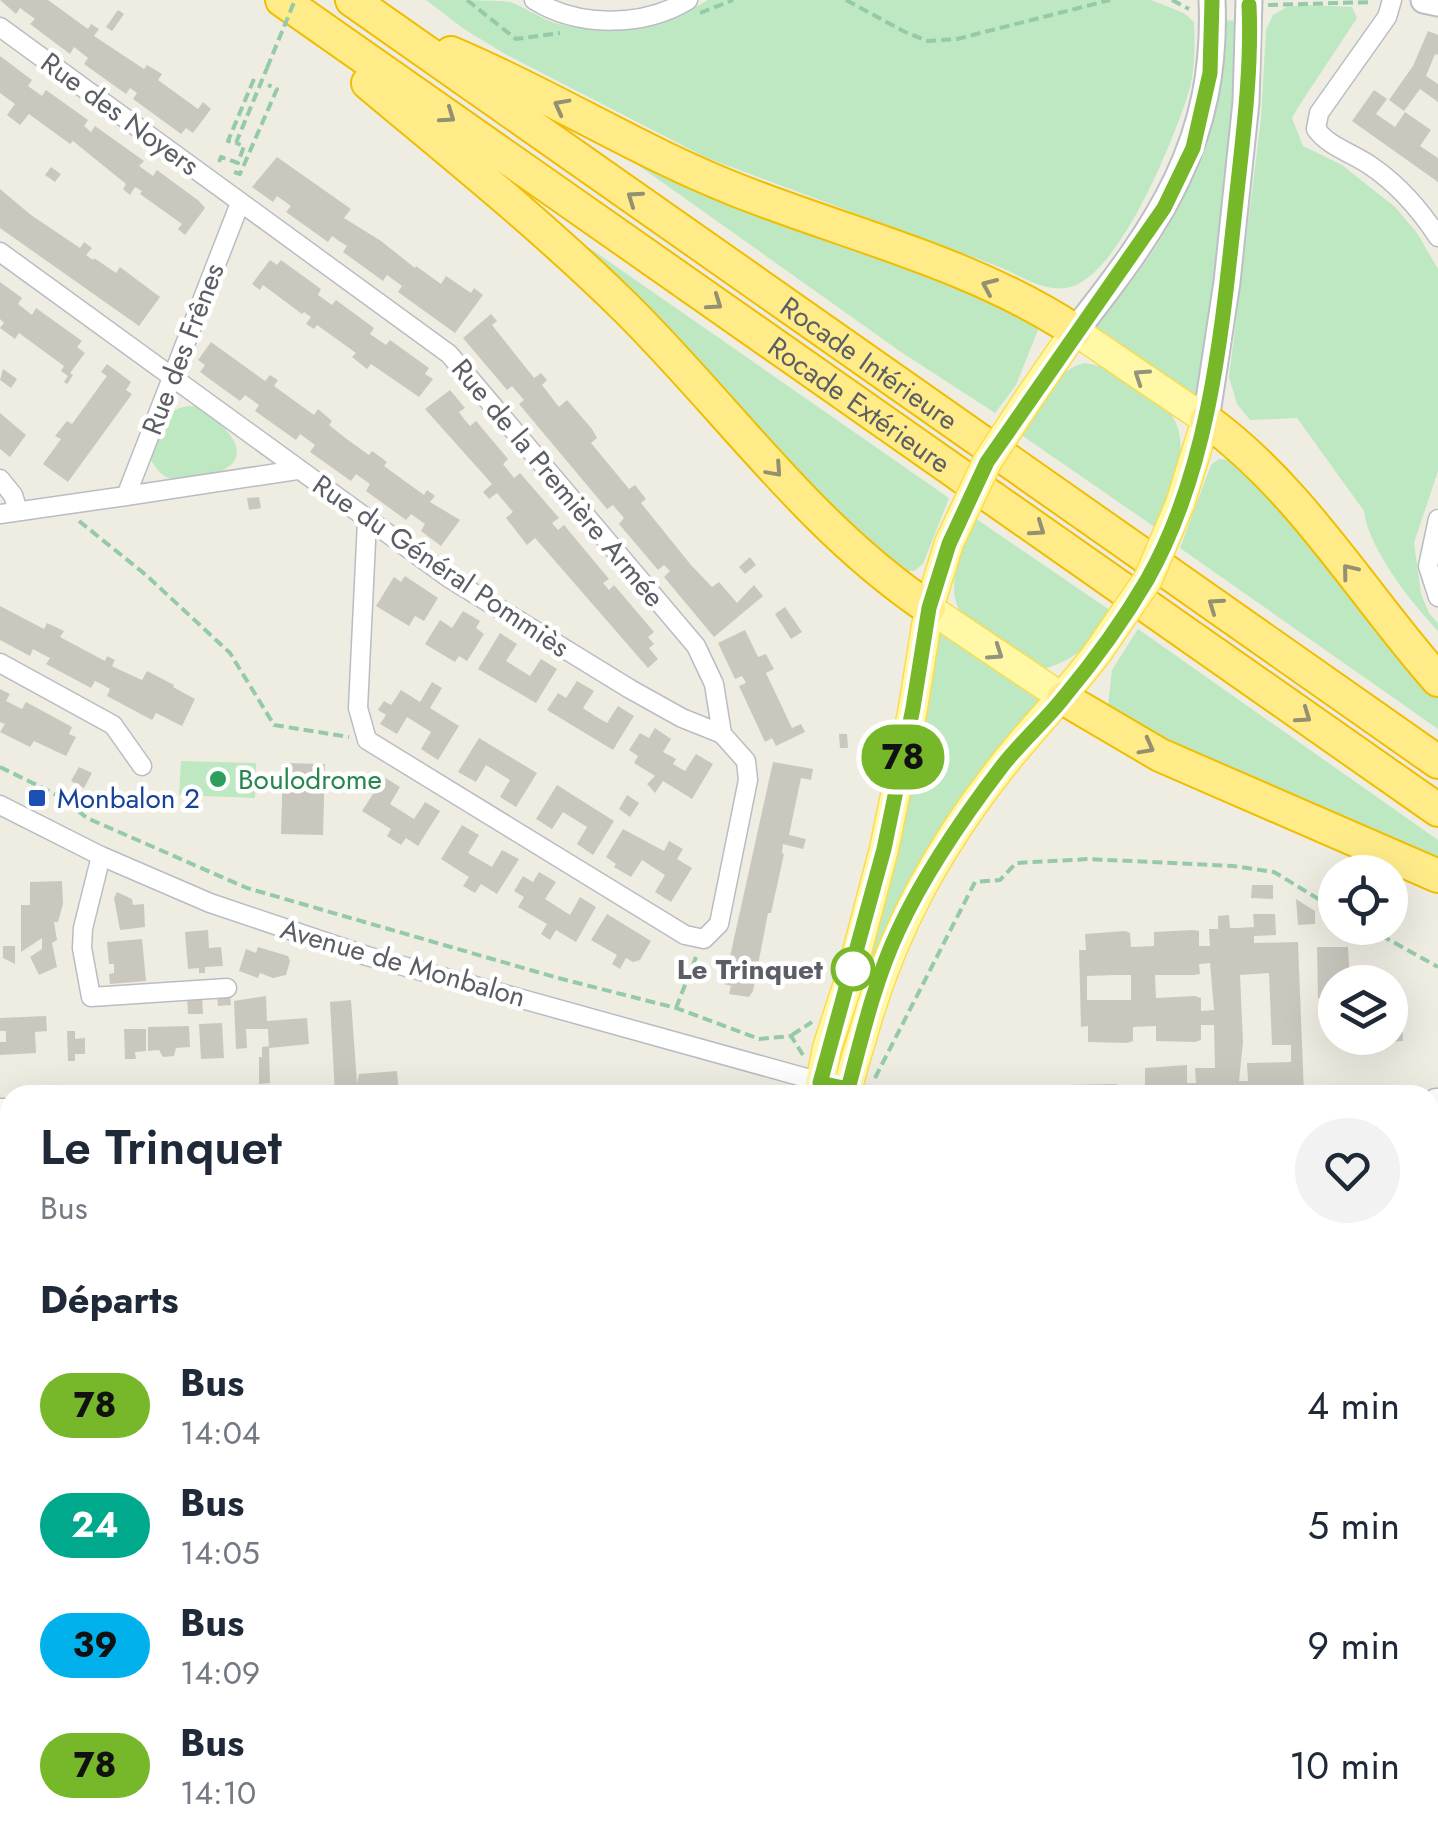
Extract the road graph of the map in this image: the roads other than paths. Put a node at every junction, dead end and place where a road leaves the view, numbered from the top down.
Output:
1 (268, 0) edge
2 (282, 0) edge
3 (352, 0) edge
4 (534, 0) edge
5 (688, 0) edge
6 (1212, 0) edge
7 (1392, 0) edge
8 (1424, 0) edge
9 (1249, 2) edge
10 (1438, 3) edge
11 (0, 26) edge
12 (391, 28) junction
13 (240, 203) junction
14 (1438, 237) edge
15 (0, 252) edge
16 (1076, 331) junction
17 (172, 378) junction
18 (1206, 420) junction
19 (297, 470) junction
20 (0, 479) edge
21 (126, 496) junction
22 (9, 512) edge
23 (1438, 519) edge
24 (367, 521) junction
25 (1438, 596) edge
26 (929, 608) junction
27 (0, 663) edge
28 (1438, 680) edge
29 (1063, 698) junction
30 (722, 734) junction
31 (1438, 762) edge
32 (142, 766) dead end
33 (0, 805) edge
34 (1438, 810) edge
35 (102, 856) junction
36 (1438, 876) edge
37 (228, 988) dead end
38 (820, 1081) edge
39 (857, 1085) edge

1 -> 26 highway
2 -> 34 highway, Rocade Extérieure
3 - 12 highway, Rocade Intérieure
4 - 5 street
6 - 16 main road
7 - 14 street
8 - 10 main road
9 - 18 main road
11 - 13 street, Rue des Noyers
16 -> 12 highway
31 -> 12 highway, Rocade Intérieure
13 - 17 street, Rue des Frênes
13 - 30 street, Rue de la Première Armée
15 - 17 street, Rue du Général Pommiès
18 -> 16 main road
16 - 26 main road, bridge
17 - 19 street, Rue du Général Pommiès
17 - 21 street, Rue des Frênes
28 -> 18 highway
18 - 29 main road, bridge
19 - 21 street
19 - 24 street, Rue du Général Pommiès
20 - 22 street
21 - 22 street
23 - 25 street
24 - 30 street, Rue du Général Pommiès
24 - 30 street
26 -> 29 main road
26 - 38 main road
27 - 32 street
29 -> 36 highway
29 - 39 main road
33 - 35 street, Avenue de Monbalon
35 - 37 street
35 - 38 street, Avenue de Monbalon

